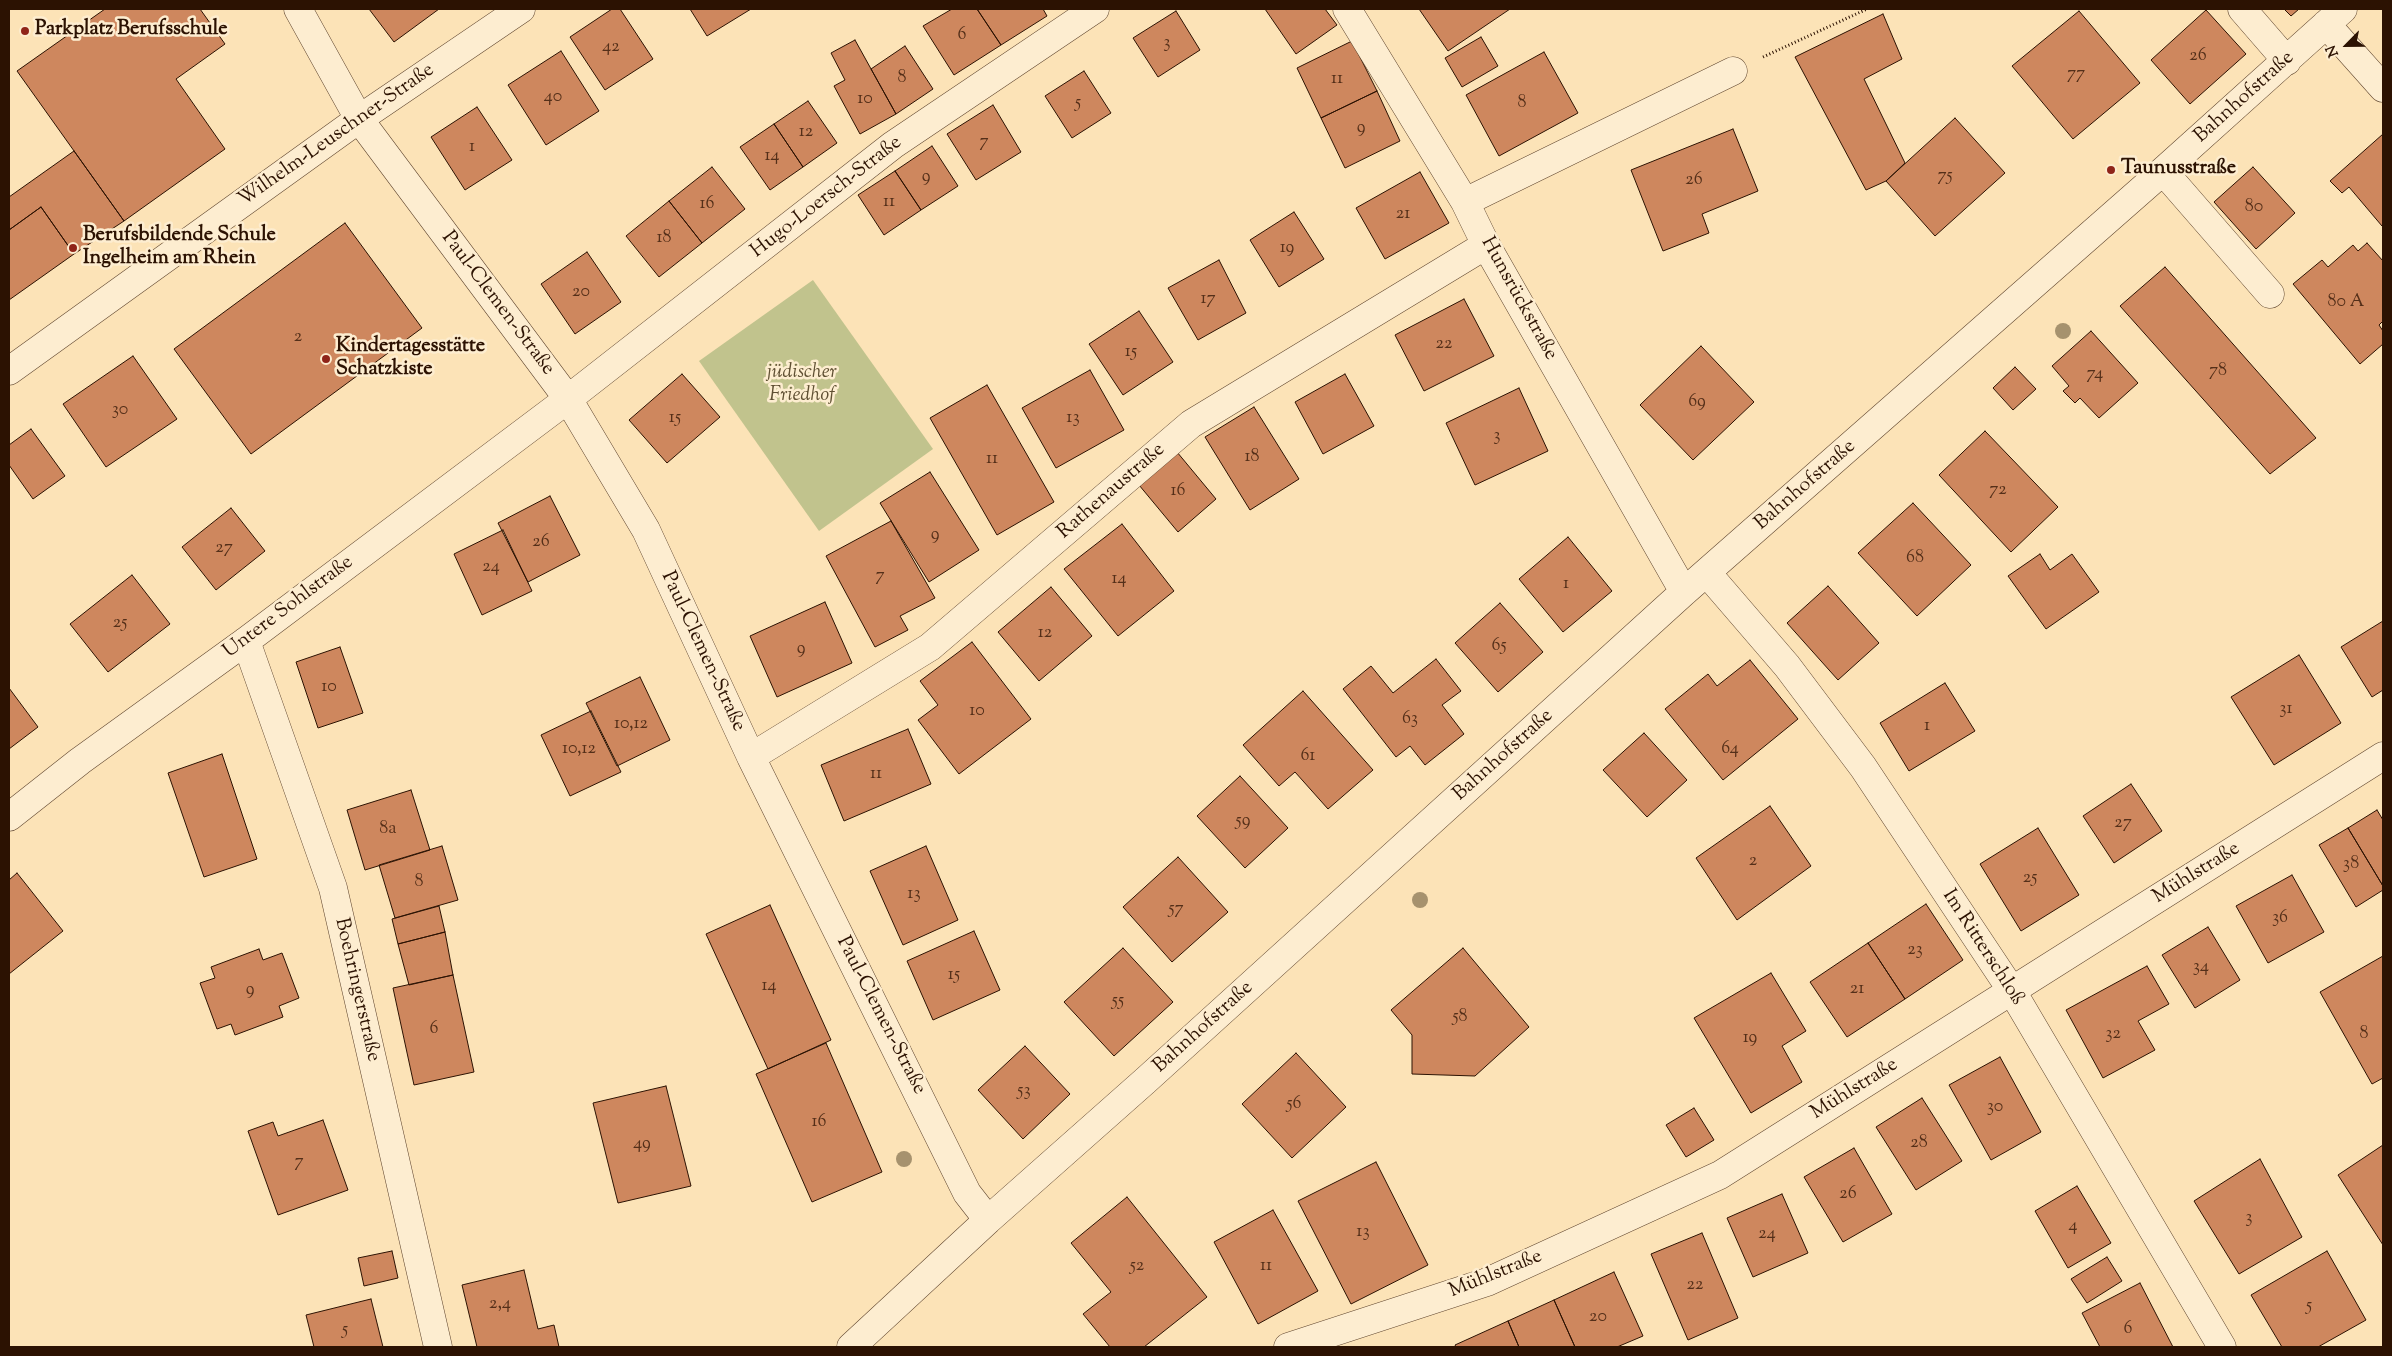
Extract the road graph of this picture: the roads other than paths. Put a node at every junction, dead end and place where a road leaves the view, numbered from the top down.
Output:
1 (298, 9) edge
2 (521, 9) edge
3 (1095, 9) edge
4 (1347, 9) edge
5 (2242, 9) edge
6 (2334, 16) edge
7 (2287, 61) junction
8 (1733, 71) road end
9 (2383, 88) edge
10 (358, 119) junction
11 (2163, 171) junction
12 (1465, 202) junction
13 (1486, 245) junction
14 (2270, 294) dead end
15 (9, 371) edge
16 (568, 399) junction
17 (1707, 573) junction
18 (1684, 592) junction
19 (246, 641) junction
20 (2383, 756) edge
21 (751, 757) junction
22 (9, 817) edge
23 (2012, 991) junction
24 (988, 1220) junction
25 (438, 1347) edge
26 (851, 1347) edge
27 (1288, 1347) edge
28 (2222, 1347) edge

1 - 10 street, Paul-Clemen-Straße
2 - 10 street, Wilhelm-Leuschner-Straße
3 - 16 street, Hugo-Loersch-Straße
4 - 12 street, Hunsrückstraße
5 - 7 street
6 - 7 street, Bahnhofstraße
6 - 9 street, Bahnhofstraße
7 - 11 street, Bahnhofstraße
8 - 12 street
10 - 15 street, Wilhelm-Leuschner-Straße
10 - 16 street, Paul-Clemen-Straße
11 - 14 street
11 - 17 street, Bahnhofstraße
12 - 13 street, Hunsrückstraße
13 - 18 street, Hunsrückstraße
13 - 21 street, Rathenaustraße
16 - 19 street, Untere Sohlstraße
16 - 21 street, Paul-Clemen-Straße
17 - 18 street, Bahnhofstraße
17 - 23 street, Im Ritterschloß
18 - 24 street, Bahnhofstraße
19 - 22 street, Untere Sohlstraße
19 - 25 street, Boehringerstraße
20 - 23 street, Mühlstraße
21 - 24 street, Paul-Clemen-Straße
23 - 27 street, Mühlstraße
23 - 28 street, Im Ritterschloß
24 - 26 street, Bahnhofstraße

